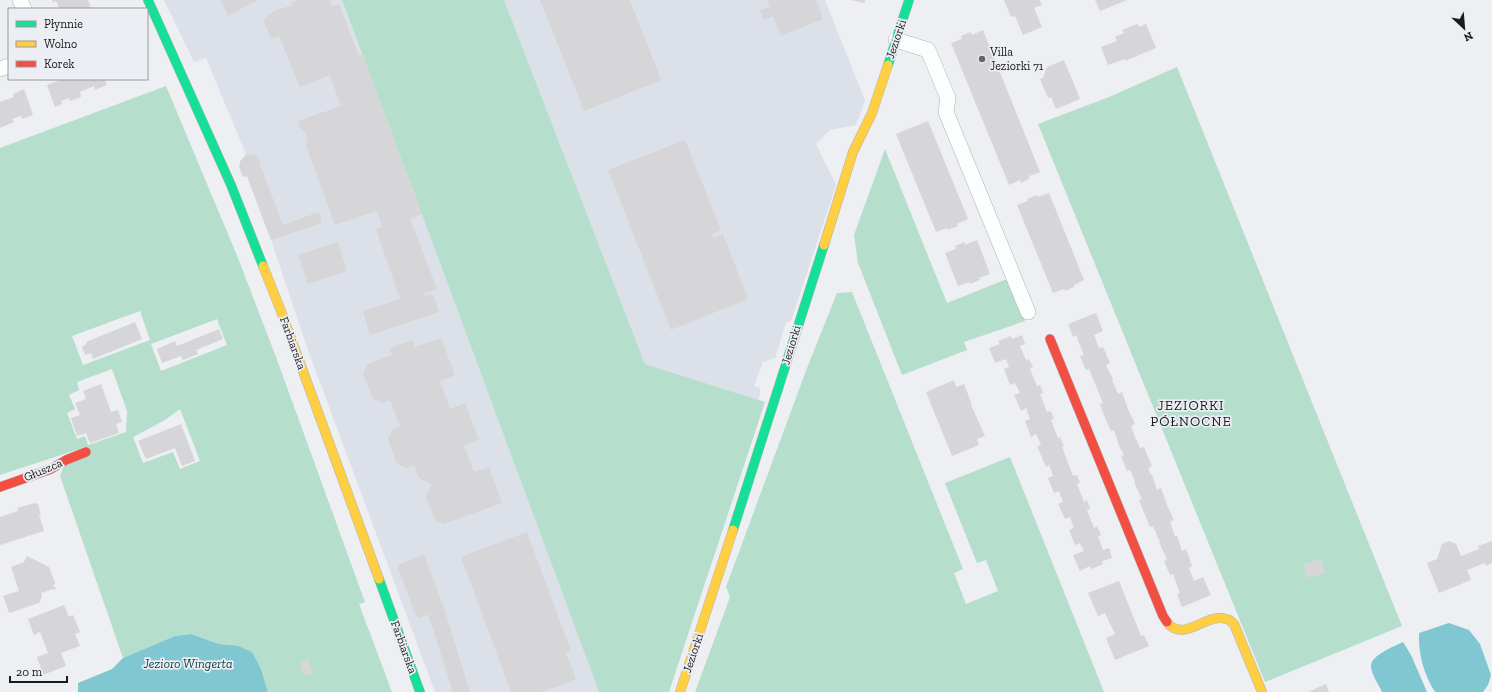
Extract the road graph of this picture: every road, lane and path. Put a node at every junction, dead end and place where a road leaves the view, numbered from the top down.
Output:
1 (148, 0) edge
2 (909, 0) edge
3 (896, 40) junction
4 (1028, 312) dead end
5 (1050, 340) dead end
6 (86, 452) dead end
7 (0, 487) edge
8 (420, 692) edge
9 (680, 692) edge
10 (1262, 692) edge

1 - 8 street, Farbiarska
2 - 3 street, Jeziorki
3 - 4 street
3 - 9 street, Jeziorki
5 - 10 street
6 - 7 street, Głuszca

